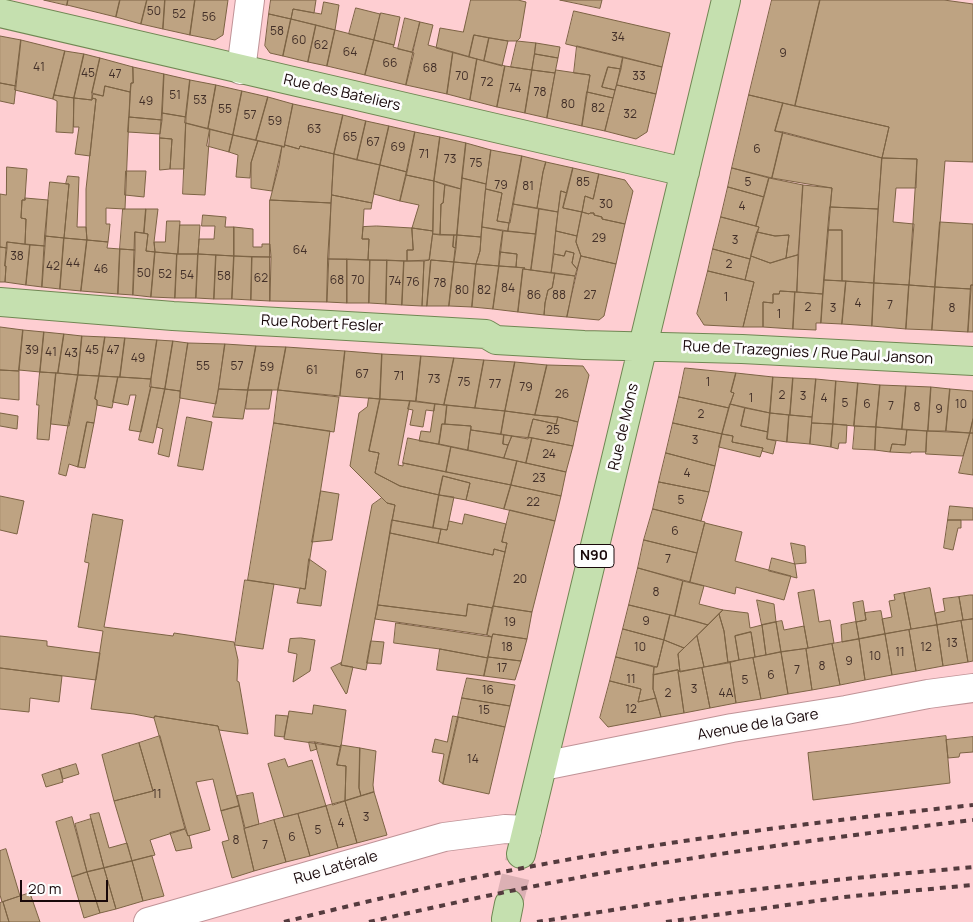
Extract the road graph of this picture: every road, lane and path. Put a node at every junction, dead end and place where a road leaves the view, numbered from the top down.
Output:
1 (250, 0) edge
2 (726, 0) edge
3 (0, 13) edge
4 (241, 70) junction
5 (685, 172) junction
6 (0, 302) edge
7 (643, 346) junction
8 (973, 361) edge
9 (973, 688) edge
10 (543, 766) junction
11 (524, 842) joint
12 (148, 922) edge

1 - 4 street
2 - 5 main road, Rue de Mons / N90
3 - 4 main road, Rue des Bateliers
4 - 5 main road, Rue des Bateliers
5 - 7 main road, Rue de Mons / N90
6 - 7 main road, Rue Robert Fesler
7 - 8 main road, Rue de Trazegnies / Rue Paul Janson
7 - 10 main road, Rue de Mons / N90
9 - 10 street, Avenue de la Gare
10 - 11 main road, Rue de Mons / N90
11 - 12 street, Rue Latérale

